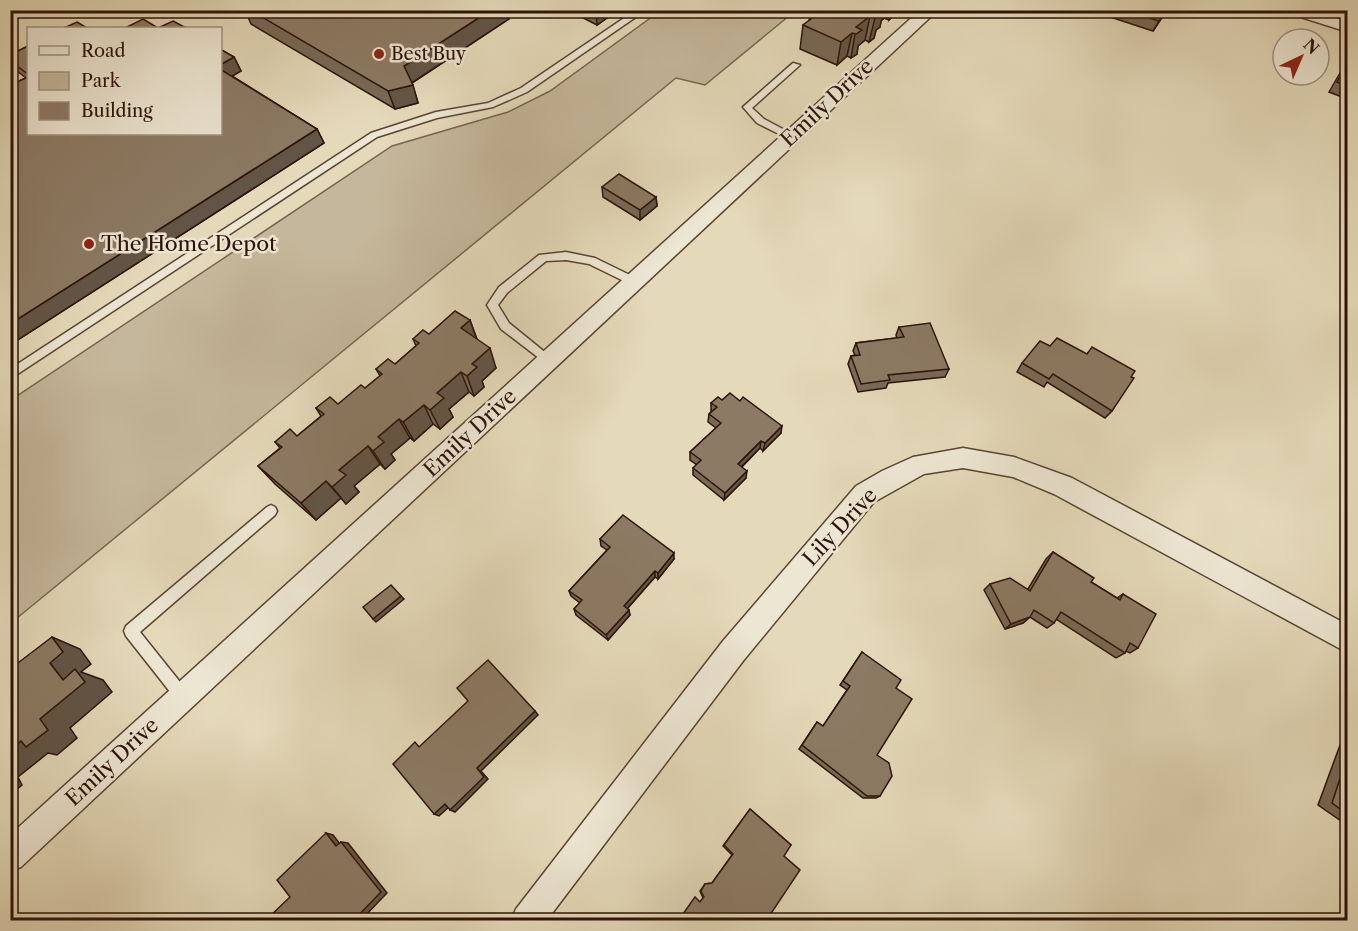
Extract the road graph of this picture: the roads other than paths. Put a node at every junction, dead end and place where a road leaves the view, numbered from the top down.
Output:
1 (642, 10) edge
2 (930, 10) edge
3 (1294, 10) edge
4 (1347, 27) edge
5 (796, 65) dead end
6 (791, 137) junction
7 (634, 282) junction
8 (548, 361) junction
9 (10, 375) edge
10 (271, 511) edge
11 (1347, 640) edge
12 (183, 697) junction
13 (10, 856) edge
14 (526, 921) edge

1 - 9 lane
2 - 6 street, Emily Drive
3 - 4 street
5 - 6 lane
6 - 7 street, Emily Drive
7 - 8 street, Emily Drive
7 - 8 lane
8 - 12 street, Emily Drive
10 - 12 lane
11 - 14 street, Lily Drive
12 - 13 street, Emily Drive

